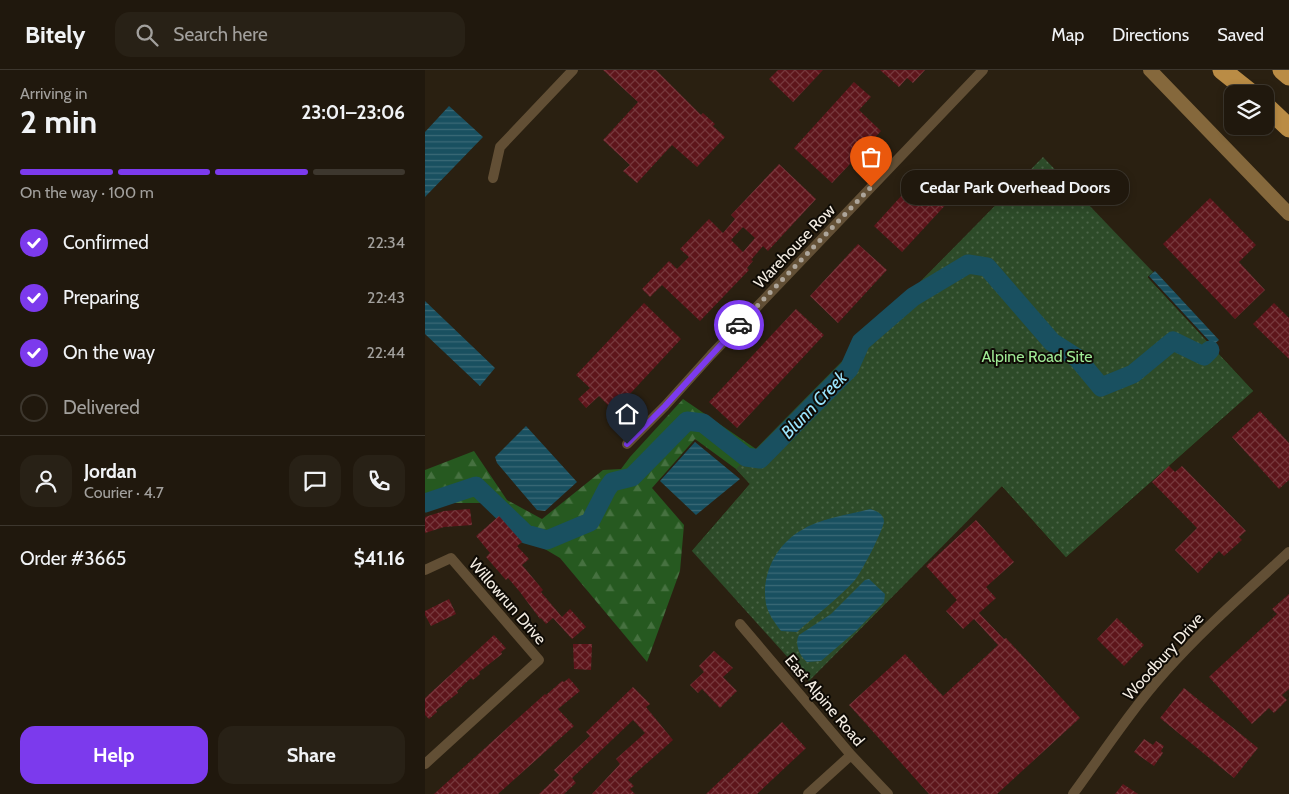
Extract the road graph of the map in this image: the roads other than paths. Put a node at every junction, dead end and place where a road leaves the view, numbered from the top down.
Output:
1 (573, 70) edge
2 (983, 70) edge
3 (1150, 70) edge
4 (1221, 70) edge
5 (1231, 70) edge
6 (1282, 70) edge
7 (1289, 76) edge
8 (1241, 85) edge
9 (1245, 85) edge
10 (1274, 114) edge
11 (1289, 128) edge
12 (493, 178) dead end
13 (1289, 214) edge
14 (627, 444) dead end
15 (1289, 552) edge
16 (425, 570) edge
17 (740, 624) dead end
18 (851, 755) junction
19 (425, 764) edge
20 (808, 794) edge
21 (887, 794) edge
22 (1073, 794) edge

1 - 12 street
2 - 14 street, Warehouse Row
3 - 13 main road
4 - 8 highway
5 - 9 highway
6 - 7 highway
10 - 11 highway
15 - 22 street, Woodbury Drive
16 - 19 street, Willowrun Drive
17 - 18 street, East Alpine Road
18 - 20 street
18 - 21 street, East Alpine Road

